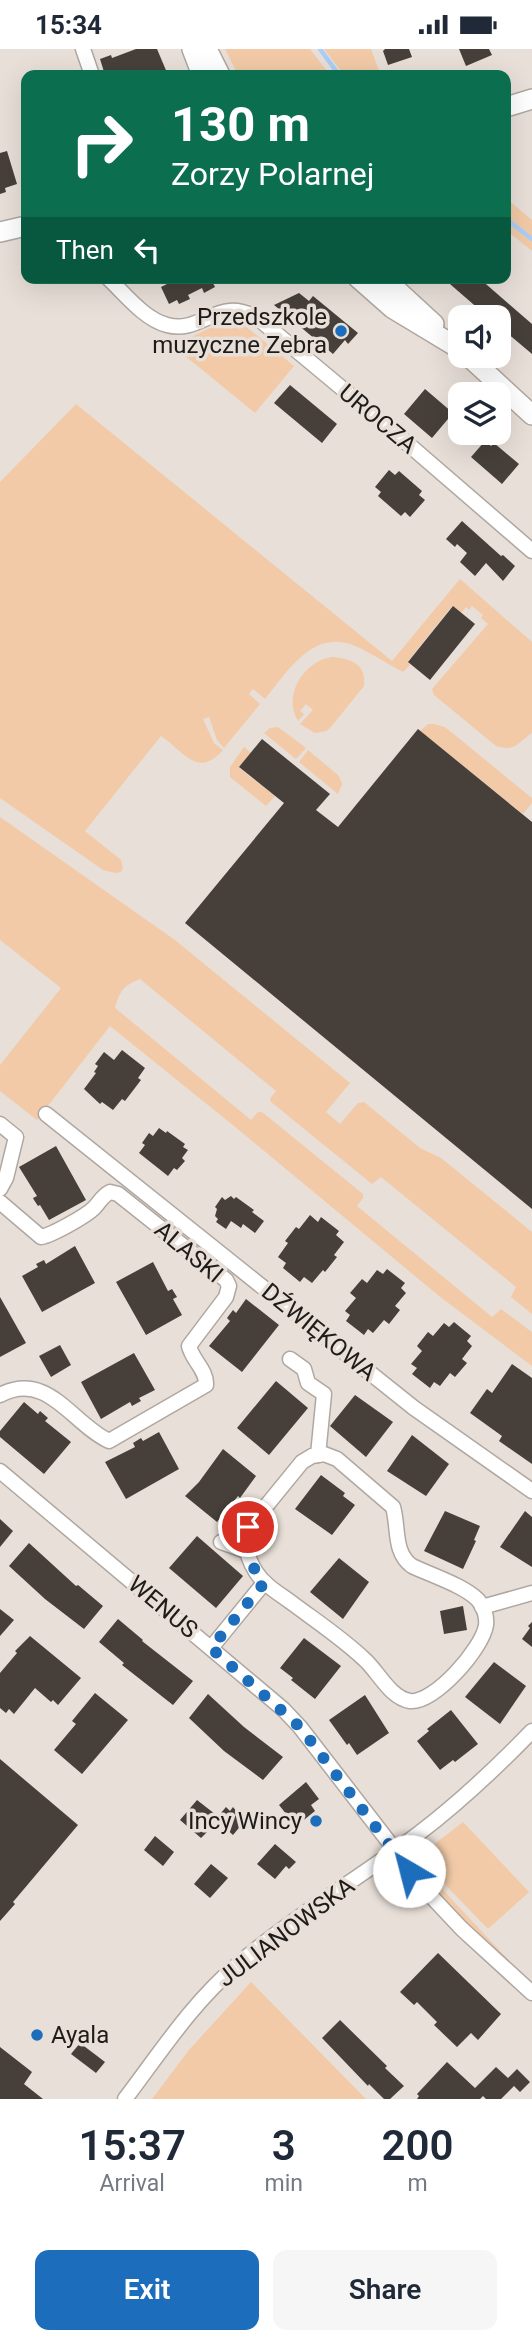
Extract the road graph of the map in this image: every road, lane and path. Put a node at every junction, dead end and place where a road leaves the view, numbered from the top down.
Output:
1 (83, 49) edge
2 (192, 49) edge
3 (207, 49) edge
4 (90, 70) edge
5 (200, 70) edge
6 (218, 70) edge
7 (532, 99) edge
8 (511, 105) edge
9 (21, 227) edge
10 (0, 232) edge
11 (114, 284) edge
12 (365, 284) edge
13 (390, 284) edge
14 (448, 338) edge
15 (448, 342) edge
16 (481, 368) edge
17 (532, 415) edge
18 (532, 551) edge
19 (46, 1114) dead end
20 (0, 1124) edge
21 (0, 1189) edge
22 (0, 1202) edge
23 (290, 1359) dead end
24 (0, 1394) edge
25 (318, 1455) junction
26 (0, 1471) edge
27 (532, 1491) edge
28 (221, 1542) dead end
29 (246, 1551) junction
30 (264, 1583) junction
31 (532, 1593) edge
32 (482, 1608) junction
33 (211, 1648) junction
34 (532, 1731) edge
35 (394, 1851) junction
36 (532, 1993) edge
37 (129, 2098) edge

1 - 4 street
2 - 5 street
3 - 6 street
7 - 8 street
9 - 10 street
11 - 18 street, UROCZA
12 - 15 street
13 - 14 street
16 - 17 street
19 - 27 street, DŹWIĘKOWA
20 - 21 street
22 - 24 street, ALASKI
23 - 25 street
25 - 29 street
25 - 32 street
26 - 33 street, WENUS
28 - 29 street
29 - 30 street
30 - 32 street
30 - 33 street
31 - 32 street
33 - 35 street, WENUS
34 - 35 street, JULIANOWSKA
35 - 36 street, WENUS
35 - 37 street, JULIANOWSKA

